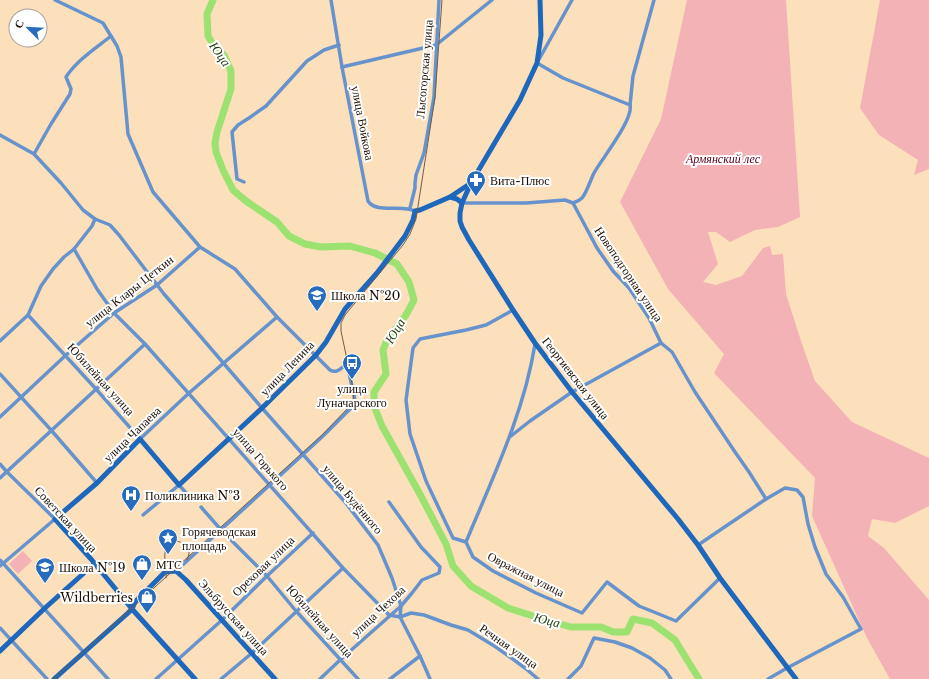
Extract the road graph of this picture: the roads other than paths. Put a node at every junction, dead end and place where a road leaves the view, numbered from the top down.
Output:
1 (55, 0) edge
2 (331, 0) edge
3 (439, 0) edge
4 (492, 0) edge
5 (540, 0) edge
6 (572, 0) edge
7 (654, 0) edge
8 (111, 36) junction
9 (339, 45) junction
10 (436, 45) junction
11 (537, 63) junction
12 (342, 67) junction
13 (630, 106) junction
14 (0, 135) edge
15 (34, 154) junction
16 (244, 182) dead end
17 (471, 183) junction
18 (450, 197) junction
19 (462, 203) junction
20 (573, 203) junction
21 (412, 209) junction
22 (95, 219) junction
23 (200, 247) junction
24 (74, 249) junction
25 (157, 285) junction
26 (513, 310) junction
27 (114, 313) junction
28 (28, 315) junction
29 (277, 316) junction
30 (0, 341) edge
31 (535, 342) junction
32 (661, 343) junction
33 (145, 344) junction
34 (66, 355) junction
35 (316, 355) junction
36 (223, 363) junction
37 (0, 374) edge
38 (96, 389) junction
39 (572, 392) junction
40 (189, 393) junction
41 (21, 396) junction
42 (262, 408) junction
43 (0, 417) edge
44 (51, 430) junction
45 (510, 437) junction
46 (229, 438) junction
47 (140, 439) junction
48 (302, 454) junction
49 (0, 464) edge
50 (7, 472) junction
51 (0, 478) edge
52 (97, 483) junction
53 (179, 485) junction
54 (269, 485) junction
55 (188, 494) dead end
56 (766, 499) junction
57 (389, 502) dead end
58 (201, 508) dead end
59 (143, 515) dead end
60 (54, 520) junction
61 (221, 530) junction
62 (313, 533) junction
63 (466, 542) junction
64 (698, 545) junction
65 (1, 563) edge
66 (94, 564) junction
67 (343, 568) junction
68 (176, 571) junction
69 (267, 576) junction
70 (720, 578) junction
71 (401, 606) junction
72 (45, 608) junction
73 (132, 609) junction
74 (296, 611) junction
75 (389, 615) junction
76 (400, 617) junction
77 (222, 620) junction
78 (0, 628) edge
79 (12, 640) junction
80 (0, 651) edge
81 (85, 652) junction
82 (252, 653) junction
83 (420, 656) junction
84 (178, 660) junction
85 (340, 660) junction
86 (787, 668) junction
87 (47, 679) edge
88 (54, 679) edge
89 (108, 679) edge
90 (156, 679) edge
91 (195, 679) edge
92 (221, 679) edge
93 (275, 679) edge
94 (320, 679) edge
95 (358, 679) edge
96 (390, 679) edge
97 (430, 679) edge
98 (538, 679) edge
99 (568, 679) edge
100 (671, 679) edge
101 (768, 679) edge
102 (796, 679) edge

1 - 8 street
2 - 9 street, улица Войкова
3 - 10 street, Лысогорская улица
4 - 10 street
5 - 11 main road, Георгиевская улица
6 - 11 street, Георгиевская улица
7 - 13 street
8 - 15 street
8 - 23 street
9 - 12 street, улица Войкова
9 - 16 street
10 - 12 street
10 - 21 street, Лысогорская улица
11 - 13 street
11 - 17 main road, Георгиевская улица
12 - 21 street, улица Войкова
13 - 20 street
14 - 15 street, улица Будённого
15 - 22 street, улица Будённого
17 - 18 main road
17 - 19 main road, Георгиевская улица
18 - 19 main road
18 - 21 main road
19 - 20 street
19 - 26 main road, Георгиевская улица
20 - 32 street, Новоподгорная улица
21 - 35 main road, улица Ленина
22 - 24 street
22 - 25 street, улица Будённого
23 - 25 street, улица Клары Цеткин
23 - 29 street
24 - 27 street, улица Горького
24 - 28 street
25 - 27 street, улица Клары Цеткин
25 - 36 street, улица Будённого
26 - 31 main road, Георгиевская улица
26 - 63 street, Овражная улица
27 - 33 street, улица Горького
27 - 34 street, улица Клары Цеткин
28 - 30 street
28 - 34 street, Юбилейная улица
29 - 35 street
29 - 36 street, улица Чапаева
31 - 39 main road, Георгиевская улица
31 - 45 street
32 - 39 street
32 - 56 street, Новоподгорная улица
33 - 38 street
33 - 40 street, улица Горького
34 - 38 street, Юбилейная улица
34 - 41 street, улица Клары Цеткин
35 - 42 main road, улица Ленина
35 - 48 street
36 - 40 street, улица Чапаева
36 - 42 street, улица Будённого
37 - 41 street
38 - 44 street
38 - 47 street, Юбилейная улица
39 - 45 street
39 - 64 main road, Георгиевская улица
40 - 46 street, улица Горького
40 - 47 street, улица Чапаева
41 - 43 street, улица Клары Цеткин
41 - 44 street
42 - 46 main road, улица Ленина
42 - 48 street, улица Будённого
44 - 50 street
44 - 52 street
45 - 63 street
46 - 53 main road, улица Ленина
46 - 54 street, улица Горького
47 - 52 main road, улица Чапаева
47 - 53 main road, Юбилейная улица
48 - 54 street
48 - 71 street, улица Будённого
49 - 50 street, Советская улица
50 - 51 street
50 - 60 street, Советская улица
52 - 60 main road, улица Чапаева
53 - 55 street, Юбилейная улица
53 - 59 street, улица Ленина
54 - 61 street
54 - 62 street, улица Горького
56 - 64 street
56 - 86 street
57 - 71 street, улица Чехова
58 - 61 street, Юбилейная улица
60 - 65 street, улица Чапаева
60 - 66 main road, Советская улица
61 - 68 street
61 - 69 street, Юбилейная улица
62 - 67 street, улица Горького
62 - 69 street, Ореховая улица
63 - 70 street, Овражная улица
64 - 70 main road, Георгиевская улица
65 - 72 street
66 - 72 main road
66 - 73 main road, Советская улица
67 - 74 street
67 - 75 street, улица Горького
68 - 73 main road
68 - 77 main road, Эльбрусская улица
69 - 74 street, Юбилейная улица
69 - 77 street, Ореховая улица
70 - 86 main road, Георгиевская улица
71 - 75 street, улица Чехова
71 - 76 street, улица Будённого
72 - 79 main road
72 - 81 street
73 - 81 main road
73 - 84 main road, Советская улица
74 - 82 street
74 - 85 street, Юбилейная улица
75 - 76 street
75 - 85 street, улица Чехова
76 - 83 street
76 - 98 street, Речная улица
77 - 82 main road, Эльбрусская улица
77 - 84 street, Ореховая улица
78 - 79 street
79 - 80 main road
79 - 87 street
81 - 88 main road
81 - 89 street
82 - 92 street
82 - 93 main road, Эльбрусская улица
83 - 96 street
83 - 97 street
84 - 90 street, Ореховая улица
84 - 91 main road, Советская улица
85 - 94 street, улица Чехова
85 - 95 street, Юбилейная улица
86 - 101 street
86 - 102 main road, Георгиевская улица
99 - 100 street

